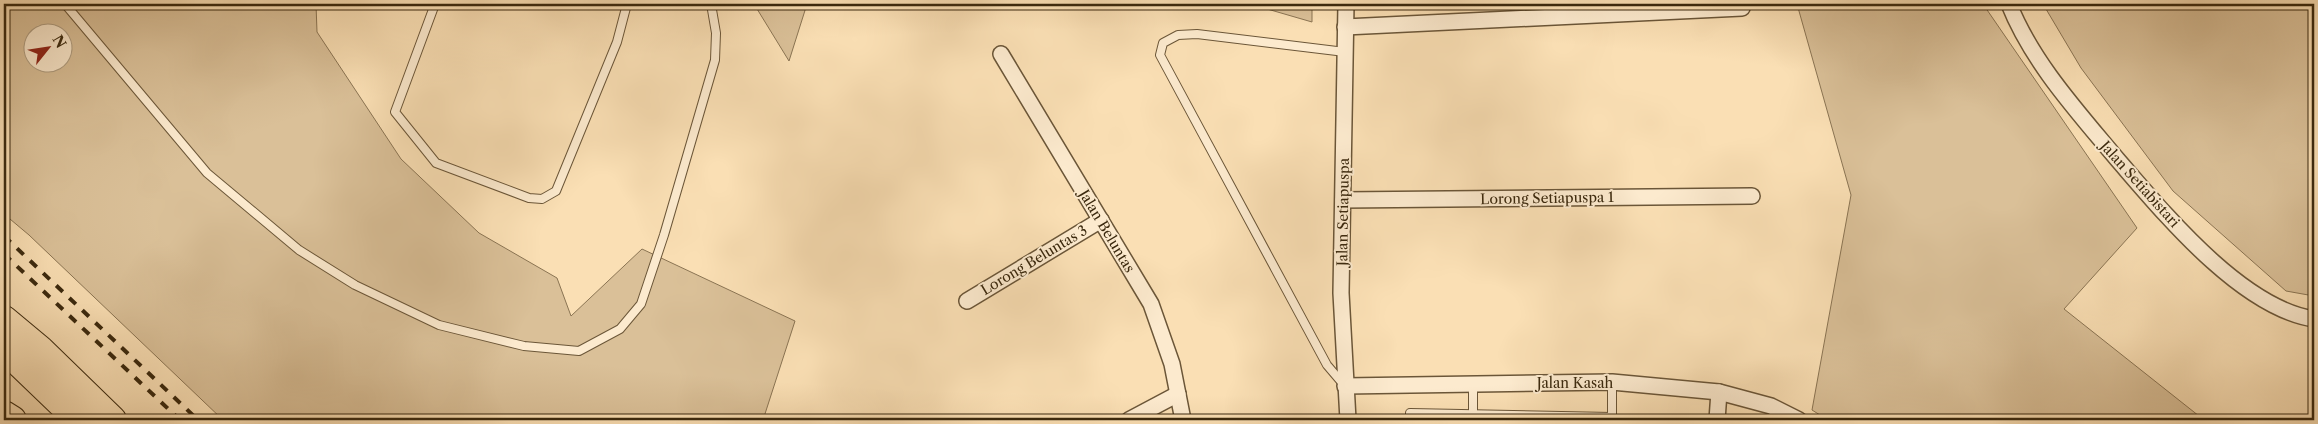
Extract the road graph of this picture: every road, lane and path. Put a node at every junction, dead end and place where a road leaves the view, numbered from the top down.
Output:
1 (65, 4) edge
2 (435, 4) edge
3 (627, 4) edge
4 (711, 4) edge
5 (1346, 4) edge
6 (2009, 4) edge
7 (1742, 8) dead end
8 (1345, 27) junction
9 (1345, 52) junction
10 (1001, 54) dead end
11 (1752, 196) dead end
12 (1343, 200) junction
13 (1101, 220) junction
14 (967, 301) dead end
15 (2314, 319) edge
16 (4, 320) edge
17 (4, 348) edge
18 (4, 357) edge
19 (4, 372) edge
20 (1612, 382) junction
21 (1473, 384) junction
22 (1345, 386) junction
23 (1719, 392) junction
24 (1178, 394) junction
25 (4, 415) edge
26 (1473, 416) junction
27 (1611, 419) edge
28 (12, 420) edge
29 (65, 420) edge
30 (69, 420) edge
31 (79, 420) edge
32 (112, 420) edge
33 (1129, 420) edge
34 (1183, 420) edge
35 (1348, 420) edge
36 (1410, 420) edge
37 (1717, 420) edge
38 (1799, 420) edge

1 - 4 lane
2 - 3 lane
5 - 8 street, Jalan Setiapuspa
6 - 15 street, Jalan Setiabistari
7 - 8 street
8 - 9 street, Jalan Setiapuspa
9 - 12 street, Jalan Setiapuspa
9 - 22 lane
10 - 13 street, Jalan Beluntas
11 - 12 street, Lorong Setiapuspa 1
12 - 22 street, Jalan Setiapuspa
13 - 14 street, Lorong Beluntas 3
13 - 24 street, Jalan Beluntas
16 - 32 highway
17 - 31 highway
18 - 30 highway
19 - 29 highway
20 - 21 street, Jalan Kasah
20 - 23 street, Jalan Kasah
20 - 27 lane
21 - 22 street, Jalan Kasah
21 - 26 lane
22 - 35 street, Jalan Setiapuspa
23 - 37 street
23 - 38 street, Jalan Kasah
24 - 33 street
24 - 34 street, Jalan Beluntas
25 - 28 highway
26 - 27 lane
26 - 36 lane

